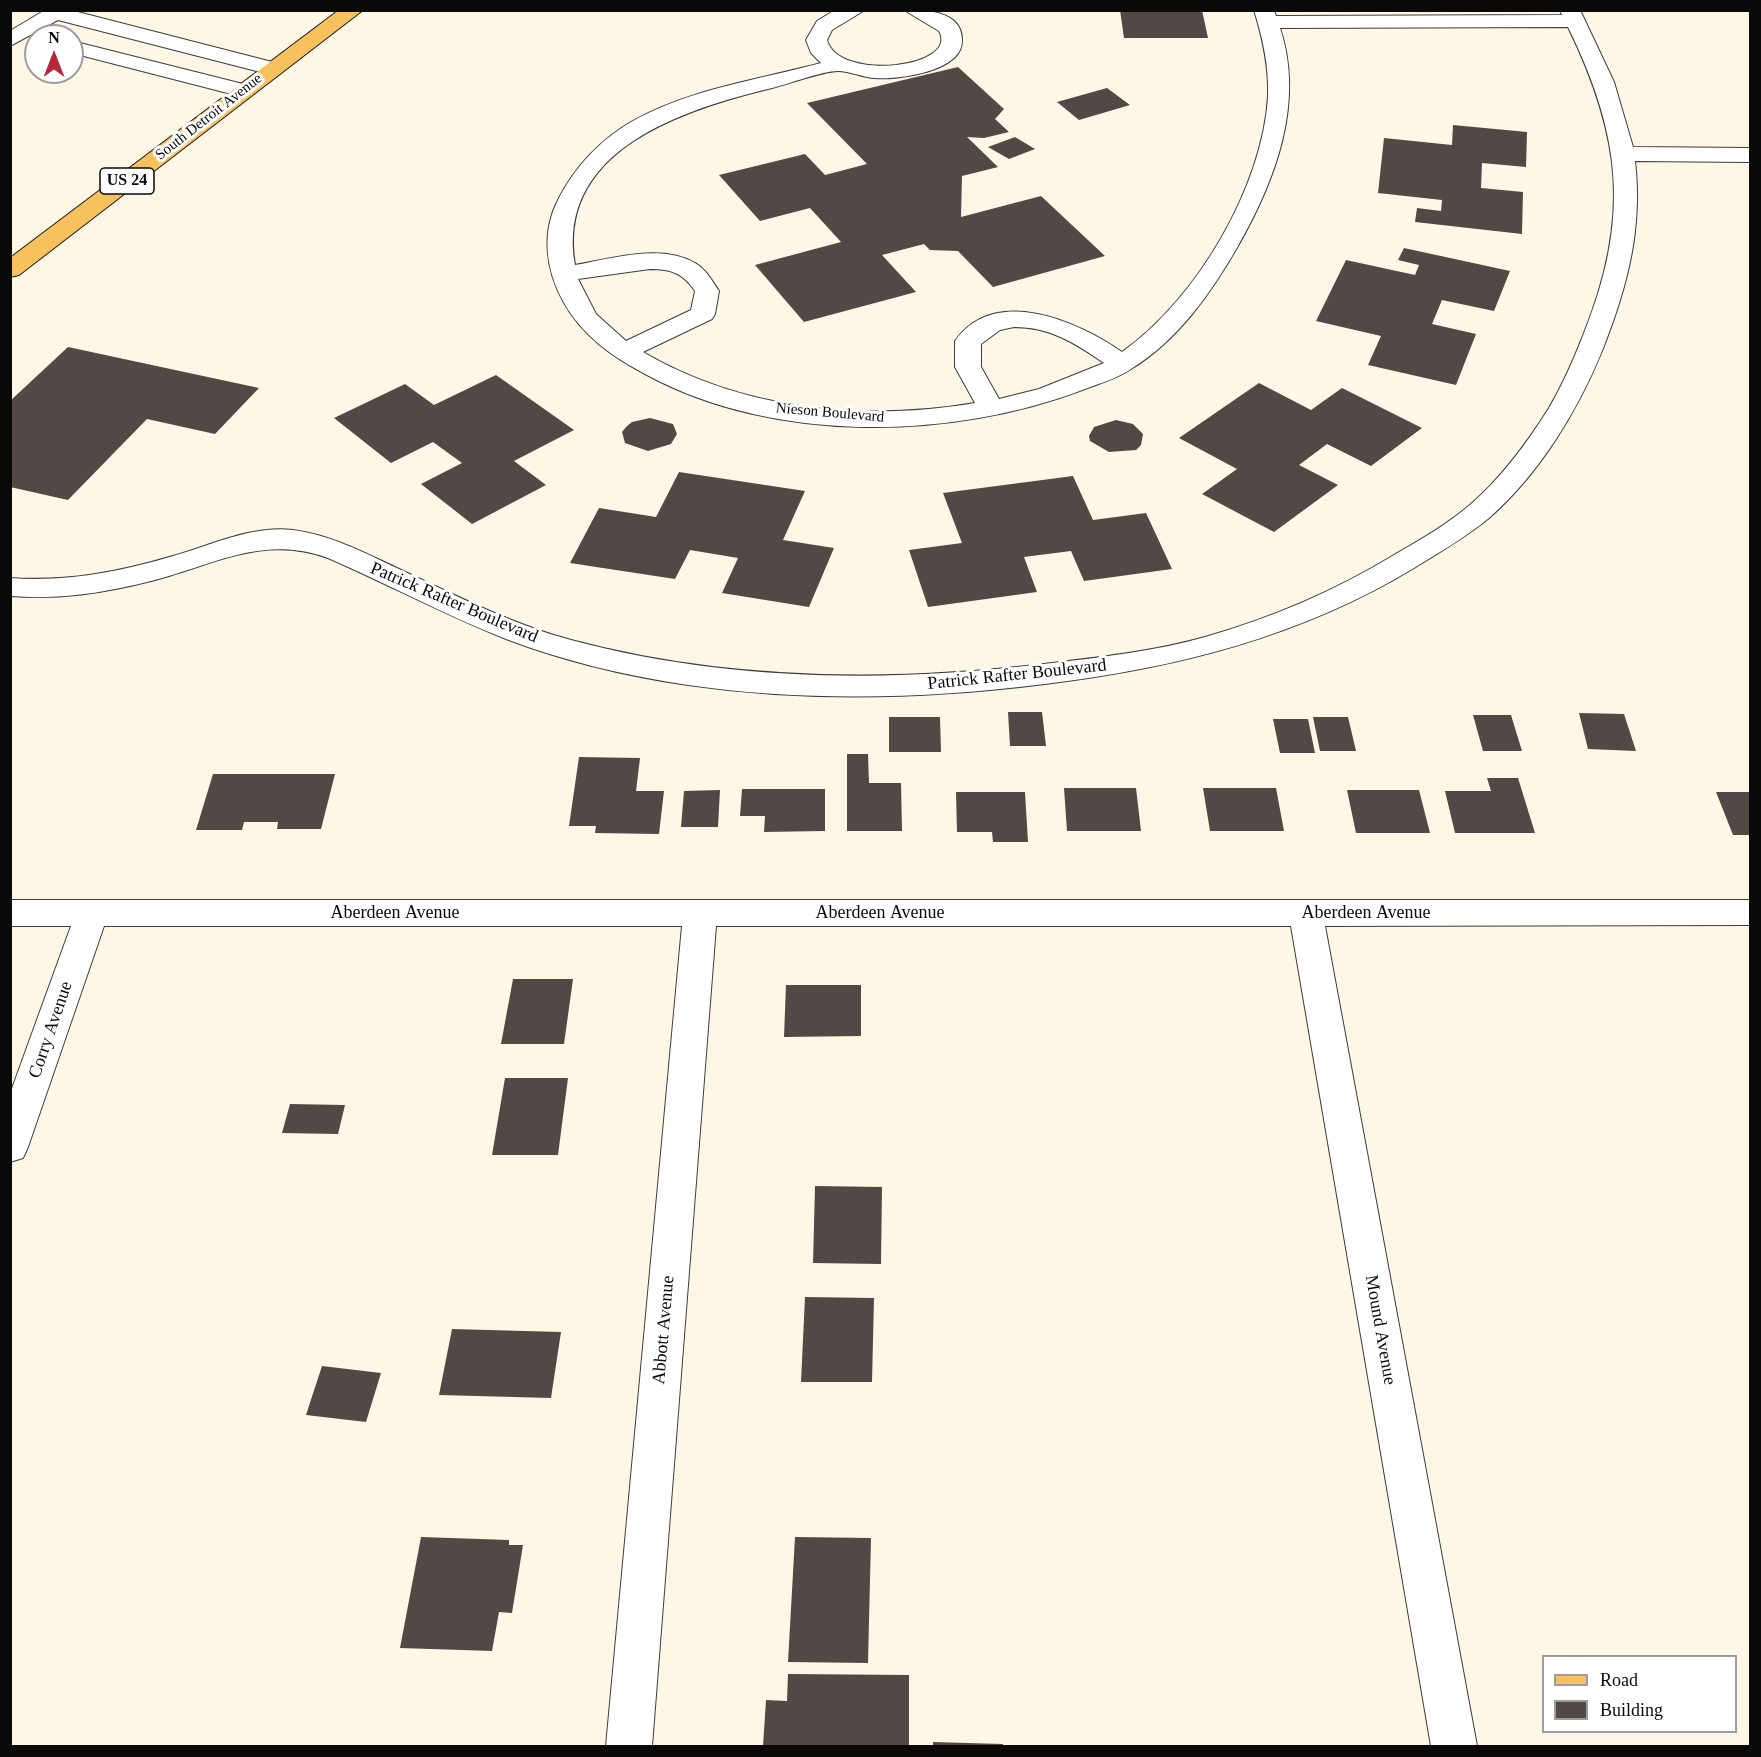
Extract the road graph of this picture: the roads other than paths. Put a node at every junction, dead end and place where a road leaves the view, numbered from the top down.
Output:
1 (353, 10) edge
2 (855, 10) edge
3 (914, 10) edge
4 (58, 12) edge
5 (1266, 16) edge
6 (1572, 16) edge
7 (22, 37) edge
8 (84, 50) edge
9 (840, 64) junction
10 (272, 69) junction
11 (243, 91) junction
12 (1621, 154) junction
13 (1750, 155) edge
14 (10, 270) edge
15 (562, 274) junction
16 (623, 352) junction
17 (1122, 364) junction
18 (991, 408) junction
19 (10, 587) edge
20 (10, 913) edge
21 (92, 913) junction
22 (700, 913) junction
23 (1306, 913) junction
24 (1750, 913) edge
25 (10, 1147) edge
26 (628, 1746) edge
27 (1454, 1746) edge

1 - 10 main road, South Detroit Avenue / US 24
2 - 9 street
3 - 9 street
4 - 7 street
4 - 10 street
5 - 6 street, Patrick Rafter Boulevard
5 - 17 street, Nieson Boulevard
6 - 12 street, Patrick Rafter Boulevard
8 - 11 street
9 - 15 street, Nieson Boulevard
10 - 11 main road, South Detroit Avenue / US 24
11 - 14 main road, South Detroit Avenue / US 24
12 - 13 street
12 - 19 street, Patrick Rafter Boulevard
15 - 16 street, Nieson Boulevard
15 - 16 street
16 - 18 street, Nieson Boulevard
17 - 18 street, Nieson Boulevard
17 - 18 street
20 - 21 street, Aberdeen Avenue
21 - 22 street, Aberdeen Avenue
21 - 25 street, Corry Avenue
22 - 23 street, Aberdeen Avenue
22 - 26 street, Abbott Avenue
23 - 24 street, Aberdeen Avenue
23 - 27 street, Mound Avenue

